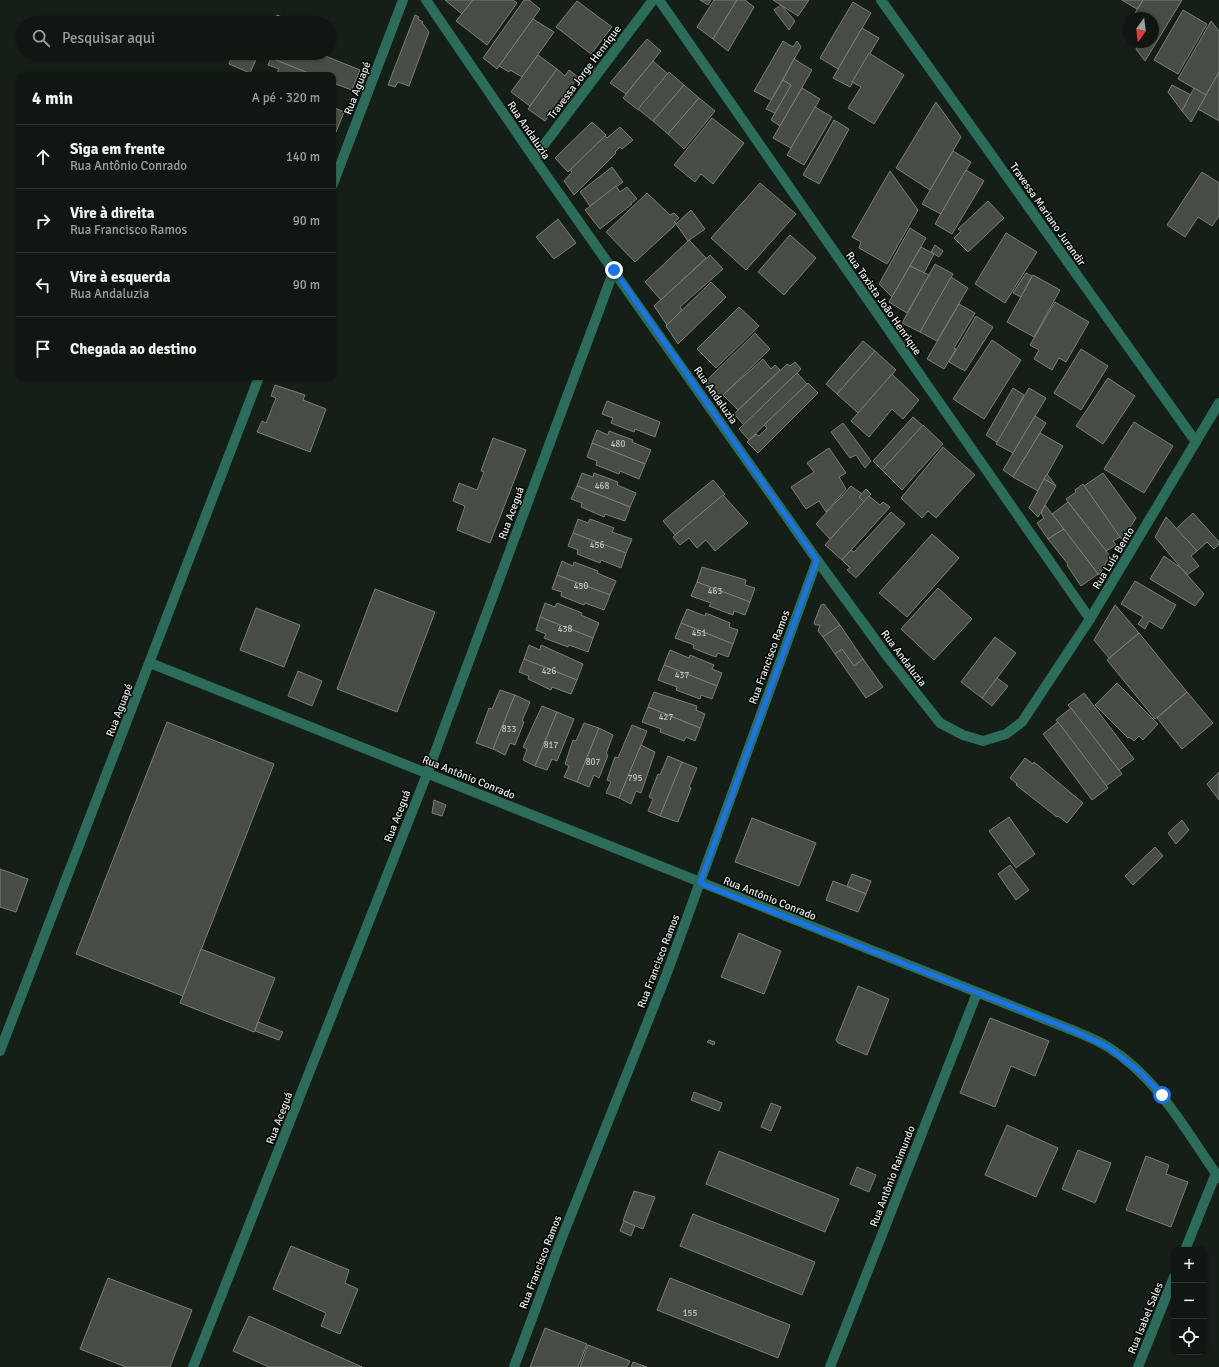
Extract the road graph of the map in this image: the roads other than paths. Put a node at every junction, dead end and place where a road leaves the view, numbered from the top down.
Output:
1 (403, 0) edge
2 (426, 0) edge
3 (653, 0) edge
4 (659, 0) edge
5 (881, 0) edge
6 (534, 158) junction
7 (336, 176) edge
8 (614, 270) junction
9 (258, 380) edge
10 (1219, 403) edge
11 (1196, 442) junction
12 (817, 560) junction
13 (1090, 619) junction
14 (150, 664) junction
15 (1022, 722) joint
16 (427, 774) junction
17 (700, 883) junction
18 (977, 993) junction
19 (0, 1051) edge
20 (1217, 1175) edge
21 (1186, 1247) edge
22 (1172, 1283) edge
23 (193, 1367) edge
24 (514, 1367) edge
25 (830, 1367) edge
26 (1138, 1367) edge

1 - 7 street, Rua Aguapé
2 - 6 street, Rua Andaluzia
3 - 6 street, Travessa Jorge Henrique
4 - 13 street, Rua Taxista João Henrique
5 - 11 street, Travessa Mariano Jurandir
6 - 8 street, Rua Andaluzia
8 - 12 street, Rua Andaluzia
8 - 16 street, Rua Aceguá
9 - 14 street, Rua Aguapé
10 - 11 street, Rua Luís Bento
11 - 13 street, Rua Luís Bento
12 - 15 street, Rua Andaluzia
12 - 17 street, Rua Francisco Ramos
13 - 15 street, Rua Luís Bento
14 - 16 street, Rua Antônio Conrado
14 - 19 street, Rua Aguapé
16 - 17 street, Rua Antônio Conrado
16 - 23 street, Rua Aceguá
17 - 18 street, Rua Antônio Conrado
17 - 24 street, Rua Francisco Ramos
18 - 20 street, Rua Antônio Conrado
18 - 25 street, Rua Antônio Raimundo
20 - 21 street
22 - 26 street, Rua Isabel Sales

